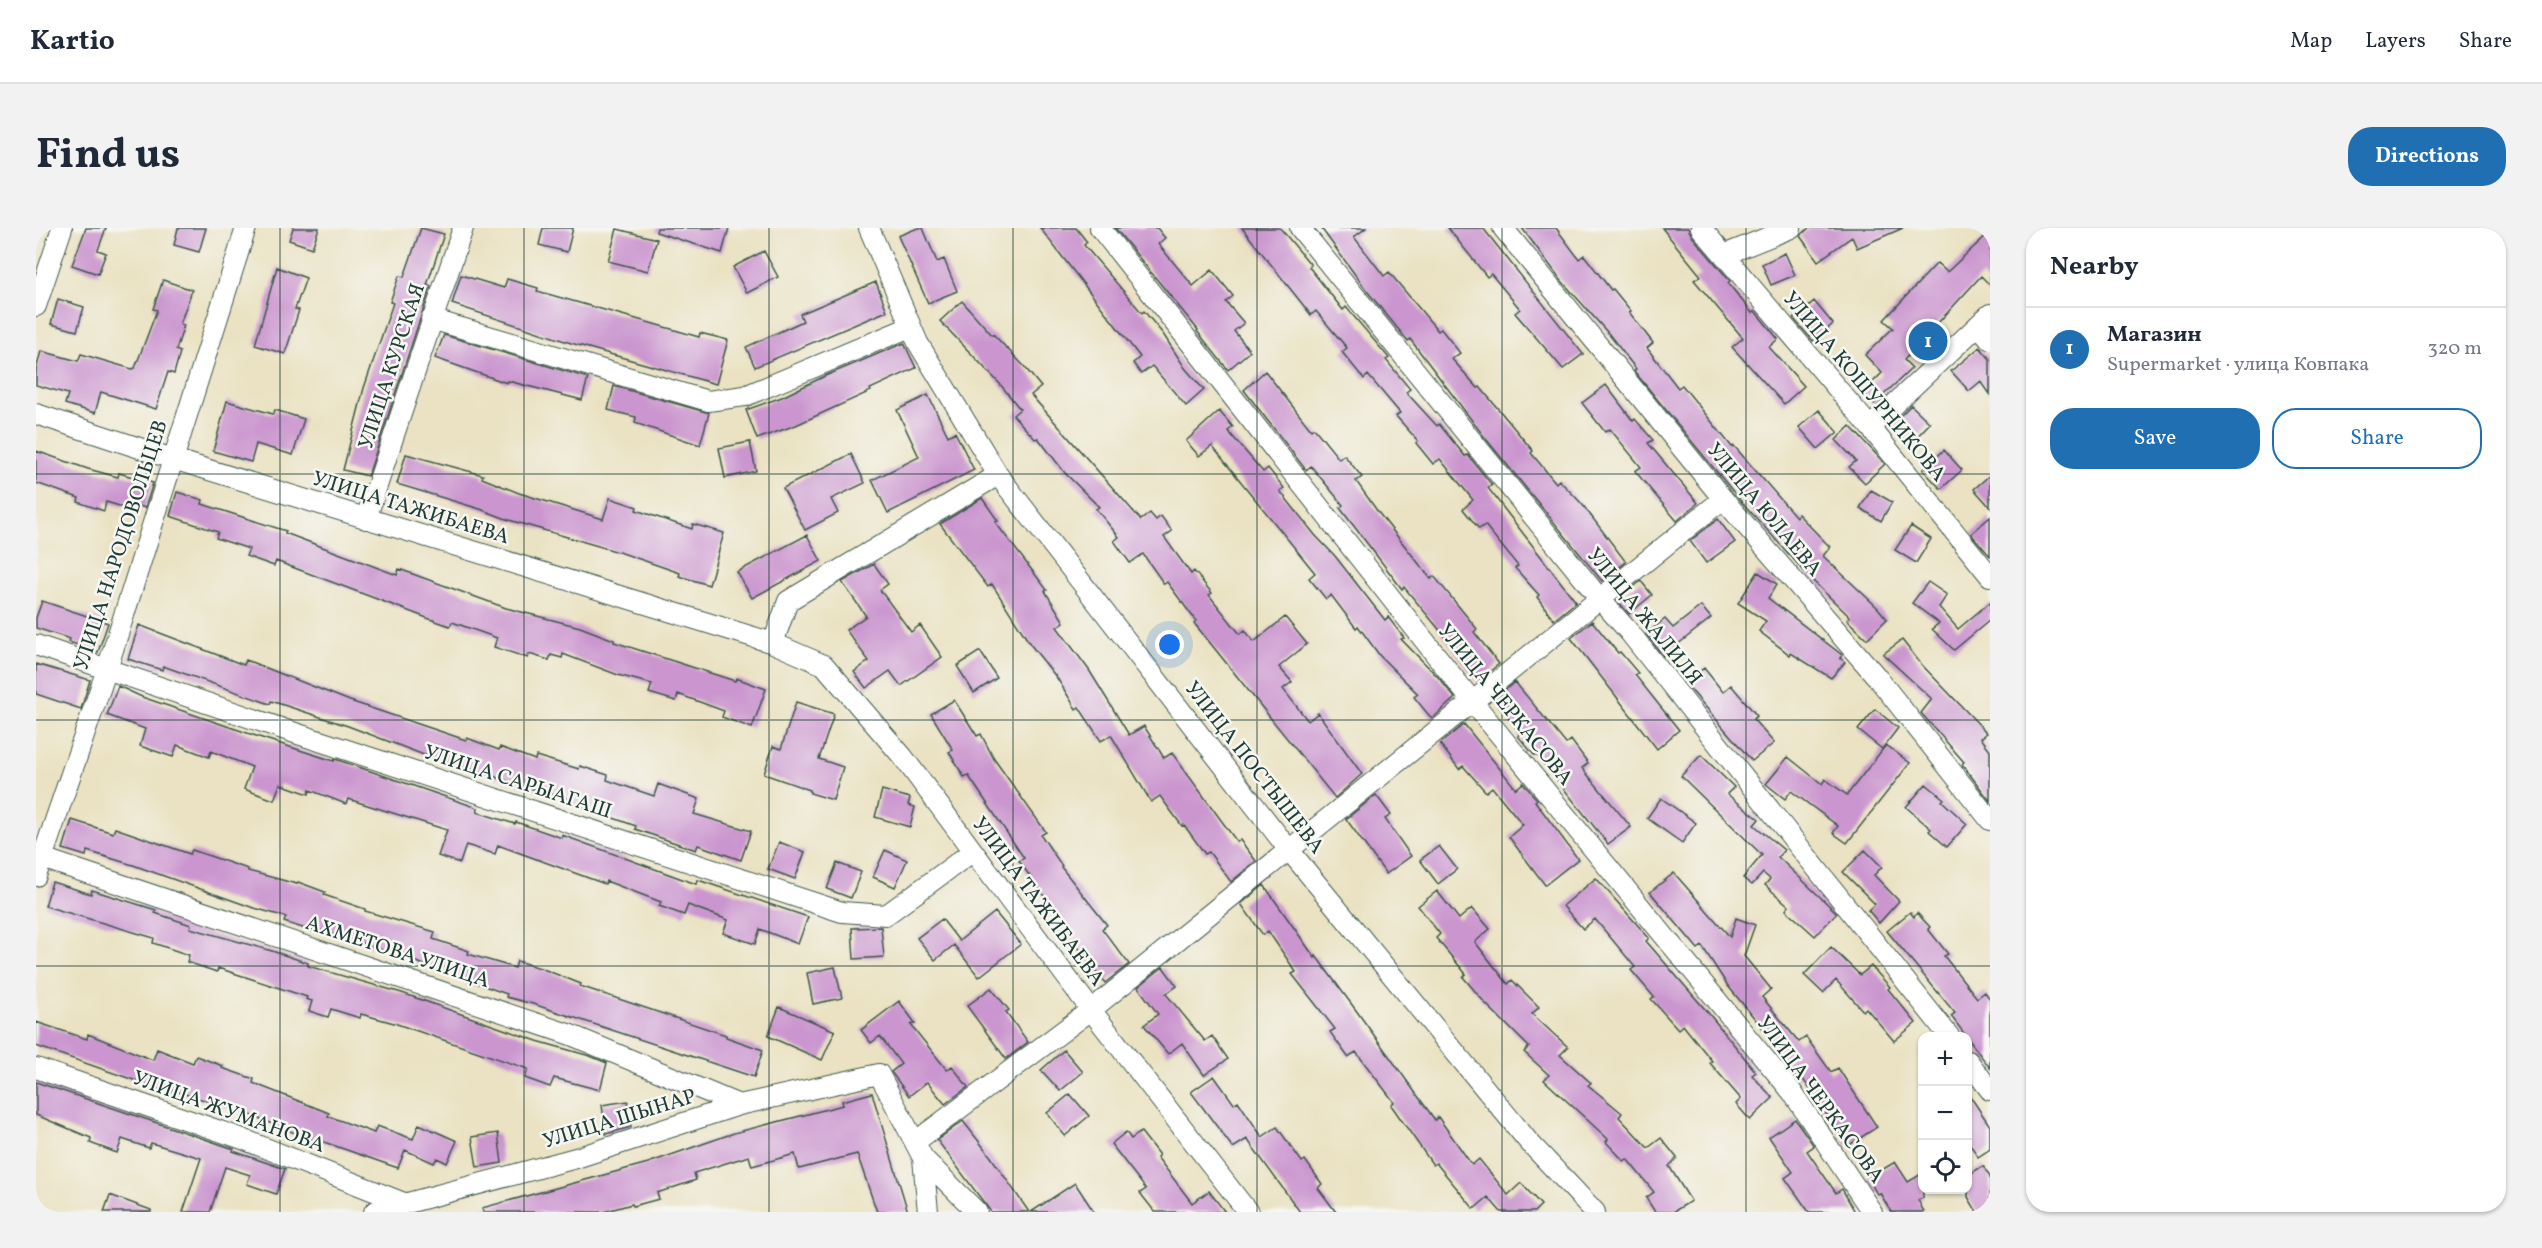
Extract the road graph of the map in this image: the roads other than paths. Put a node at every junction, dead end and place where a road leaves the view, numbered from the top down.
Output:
1 (62, 228) edge
2 (246, 228) edge
3 (463, 228) edge
4 (869, 228) edge
5 (1100, 228) edge
6 (1300, 228) edge
7 (1503, 228) edge
8 (1701, 228) edge
9 (1791, 228) edge
10 (1724, 255) junction
11 (36, 306) edge
12 (431, 319) junction
13 (1986, 326) edge
14 (910, 327) junction
15 (36, 414) edge
16 (1870, 427) junction
17 (173, 459) junction
18 (998, 475) junction
19 (1724, 499) junction
20 (366, 519) junction
21 (1990, 576) edge
22 (1600, 599) junction
23 (773, 643) junction
24 (36, 645) edge
25 (107, 669) junction
26 (1472, 701) junction
27 (1990, 820) edge
28 (1289, 850) junction
29 (972, 852) junction
30 (38, 863) edge
31 (1091, 1010) junction
32 (1946, 1032) edge
33 (1972, 1066) edge
34 (36, 1068) edge
35 (1990, 1090) edge
36 (739, 1105) junction
37 (919, 1150) junction
38 (404, 1203) junction
39 (374, 1212) edge
40 (927, 1212) edge
41 (976, 1212) edge
42 (1248, 1212) edge
43 (1595, 1212) edge
44 (1872, 1212) edge

1 - 11 street
2 - 17 street, УЛИЦА НАРОДОВОЛЬЦЕВ
3 - 12 street, УЛИЦА КУРСКАЯ
4 - 14 street, УЛИЦА ПОСТЫШЕВА
5 - 26 street, УЛИЦА ЧЕРКАСОВА
6 - 22 street, УЛИЦА ЖАЛИЛЯ
7 - 19 street, УЛИЦА ЮЛАЕВА
8 - 10 street, УЛИЦА КОШУРНИКОВА
9 - 10 street
10 - 16 street, УЛИЦА КОШУРНИКОВА
12 - 14 street
12 - 20 street, УЛИЦА КУРСКАЯ
13 - 16 street
14 - 18 street, УЛИЦА ПОСТЫШЕВА
15 - 17 street, УЛИЦА ТАЖИБАЕВА
16 - 21 street, УЛИЦА КОШУРНИКОВА
17 - 20 street, УЛИЦА ТАЖИБАЕВА
17 - 25 street, УЛИЦА НАРОДОВОЛЬЦЕВ
18 - 23 street
18 - 28 street, УЛИЦА ПОСТЫШЕВА
19 - 22 street
19 - 27 street, УЛИЦА ЮЛАЕВА
20 - 23 street, УЛИЦА ТАЖИБАЕВА
22 - 26 street
22 - 32 street, УЛИЦА ЖАЛИЛЯ
23 - 29 street, УЛИЦА ТАЖИБАЕВА
24 - 25 street, УЛИЦА САРЫАГАШ
25 - 29 street, УЛИЦА САРЫАГАШ
25 - 30 street, УЛИЦА НАРОДОВОЛЬЦЕВ
26 - 28 street
26 - 44 street, УЛИЦА ЧЕРКАСОВА
28 - 31 street
28 - 43 street, УЛИЦА ПОСТЫШЕВА
29 - 31 street, УЛИЦА ТАЖИБАЕВА
30 - 36 street, АХМЕТОВА УЛИЦА
31 - 37 street
31 - 42 street, УЛИЦА ТАЖИБАЕВА
33 - 35 street
34 - 38 street, УЛИЦА ЖУМАНОВА
36 - 37 street, УЛИЦА ШЫНАР
36 - 38 street, УЛИЦА ШЫНАР
37 - 40 street
37 - 41 street
38 - 39 street, УЛИЦА ШЫНАР

